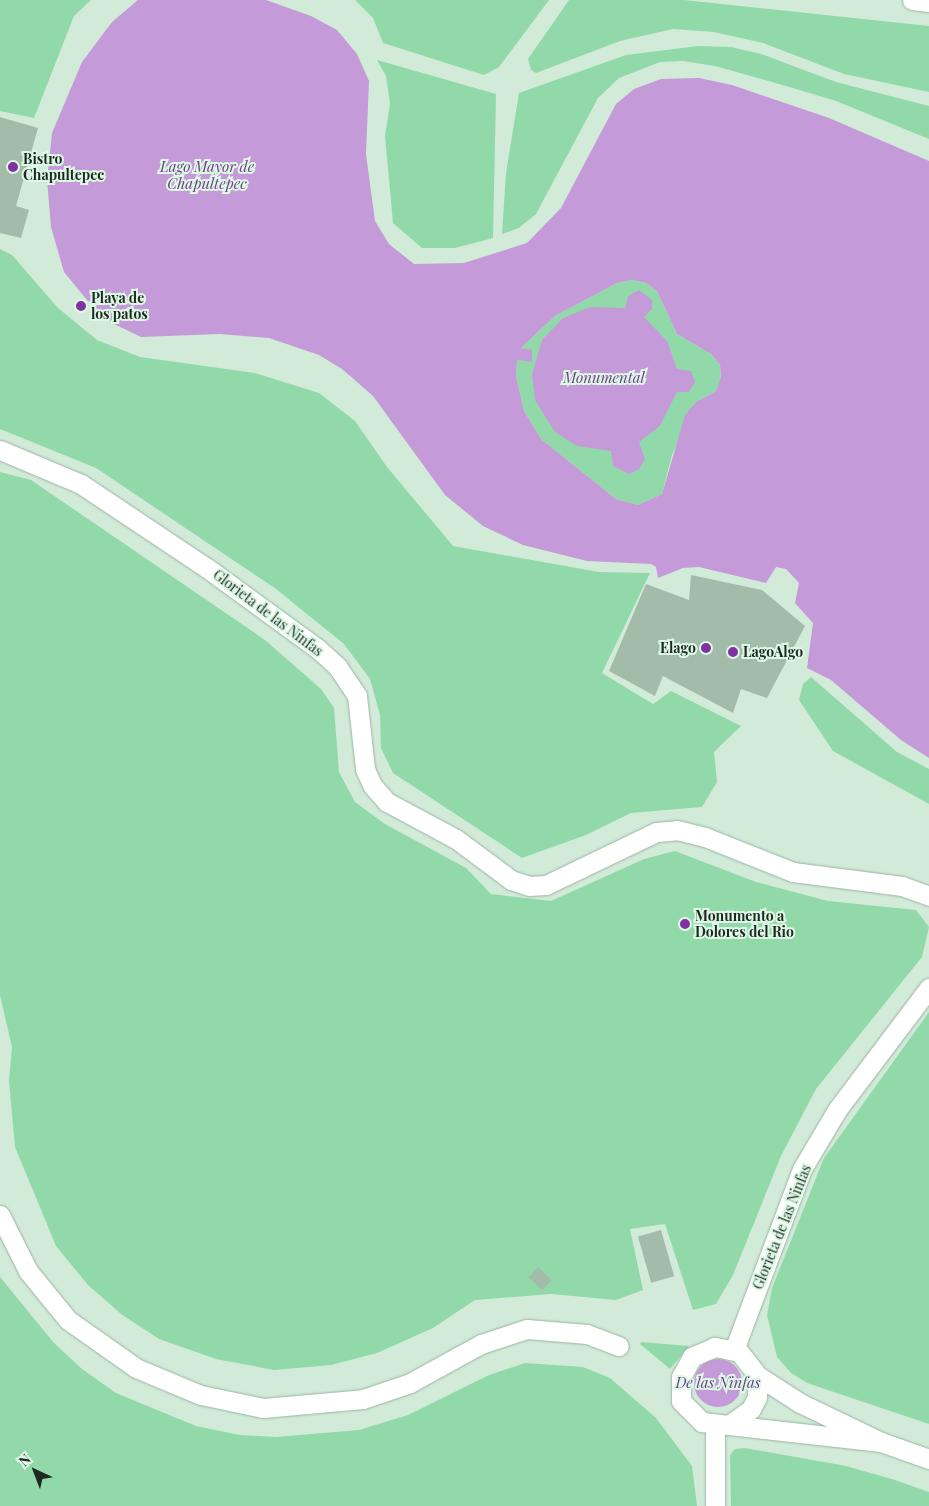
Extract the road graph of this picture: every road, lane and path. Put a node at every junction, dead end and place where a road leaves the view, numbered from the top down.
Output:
1 (912, 0) edge
2 (929, 2) edge
3 (0, 450) edge
4 (929, 896) edge
5 (929, 988) edge
6 (0, 1215) edge
7 (619, 1346) dead end
8 (734, 1350) junction
9 (758, 1376) junction
10 (722, 1425) junction
11 (881, 1442) junction
12 (929, 1459) edge
13 (714, 1506) edge

1 - 2 street
3 - 4 street, Glorieta de las Ninfas
5 - 8 street, Glorieta de las Ninfas
6 - 7 street
8 - 9 street
8 - 10 street
9 - 10 street
9 - 11 street
10 - 11 street
10 - 13 street
11 - 12 street

